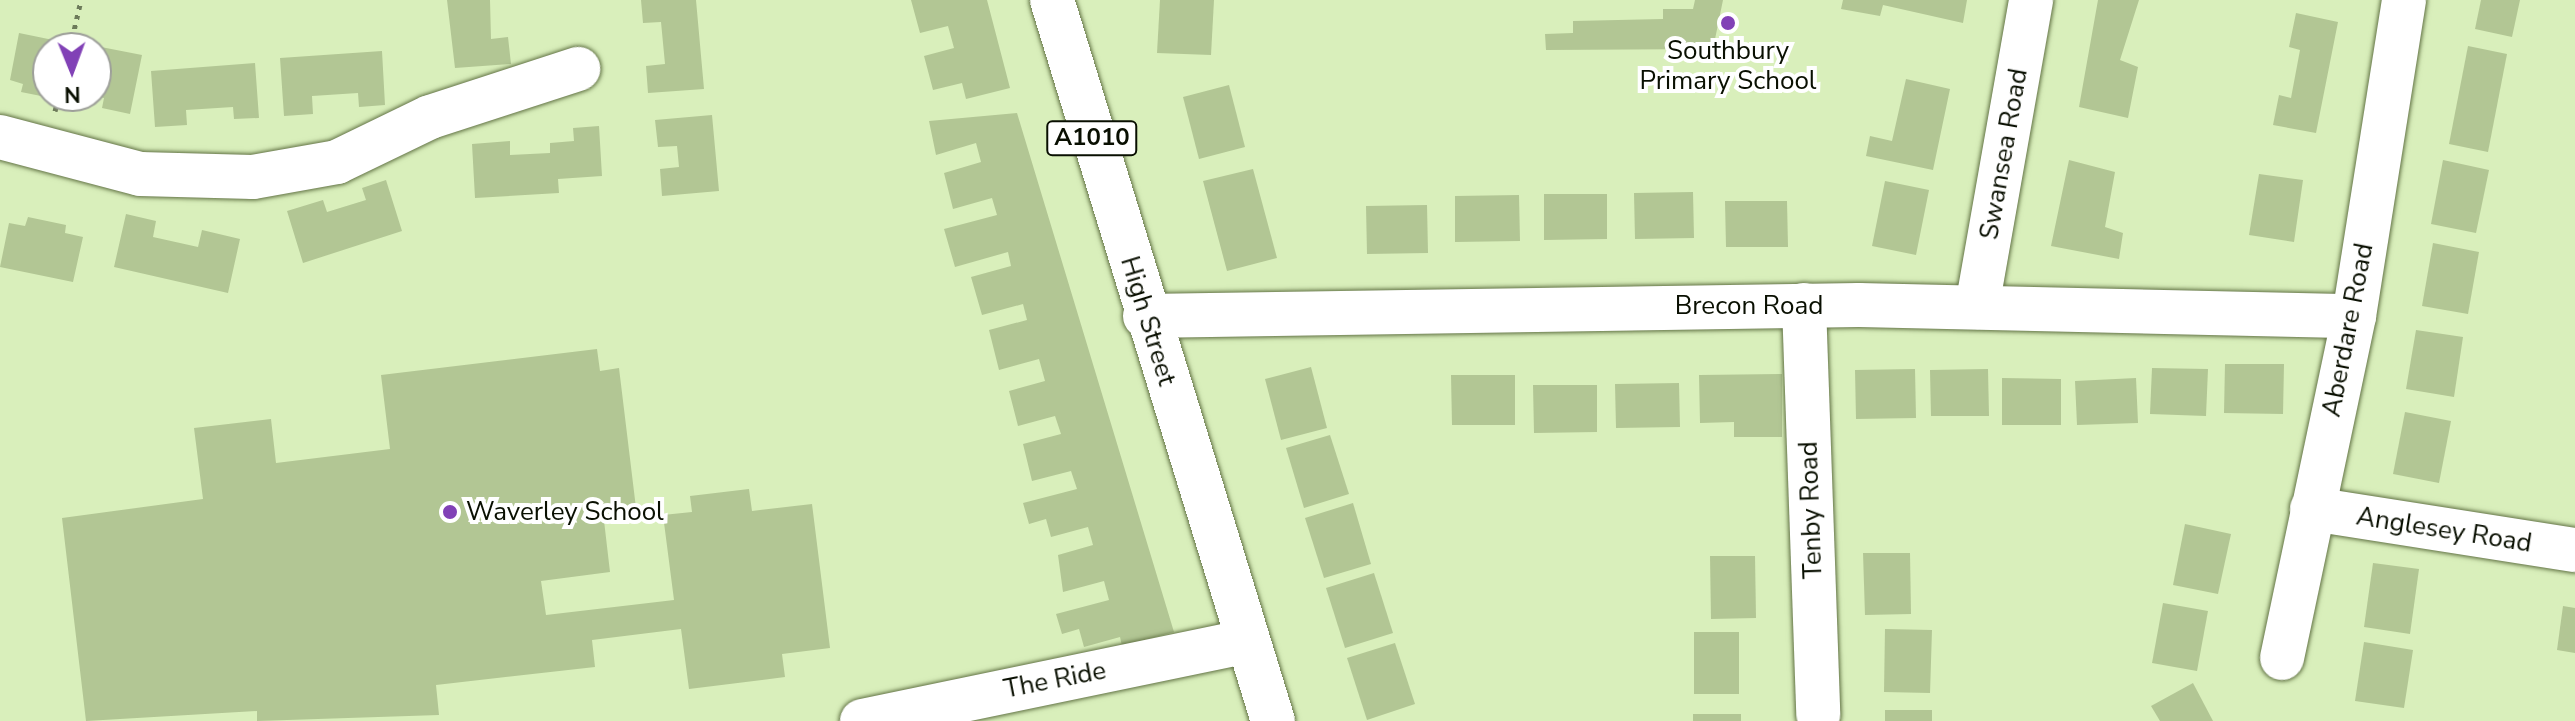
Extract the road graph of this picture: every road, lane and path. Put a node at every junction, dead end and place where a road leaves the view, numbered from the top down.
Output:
1 (81, 0) edge
2 (1052, 0) edge
3 (2031, 0) edge
4 (2404, 0) edge
5 (74, 32) edge
6 (578, 69) dead end
7 (0, 137) edge
8 (1804, 305) junction
9 (1977, 307) junction
10 (1145, 316) junction
11 (2354, 316) junction
12 (2312, 509) junction
13 (2575, 550) edge
14 (1248, 641) junction
15 (2282, 658) dead end
16 (945, 711) edge
17 (1818, 715) dead end
18 (862, 721) edge
19 (1273, 721) edge

1 - 5 path
2 - 10 street, High Street / A1010
3 - 9 street, Swansea Road
4 - 11 street, Aberdare Road
6 - 7 street
8 - 9 street, Brecon Road
8 - 10 street, Brecon Road
8 - 17 street, Tenby Road
9 - 11 street, Brecon Road
10 - 14 street, High Street / A1010
11 - 12 street, Aberdare Road
12 - 13 street, Anglesey Road
12 - 15 street, Aberdare Road
14 - 16 street, The Ride
14 - 19 street, A1010
16 - 18 street, The Ride

